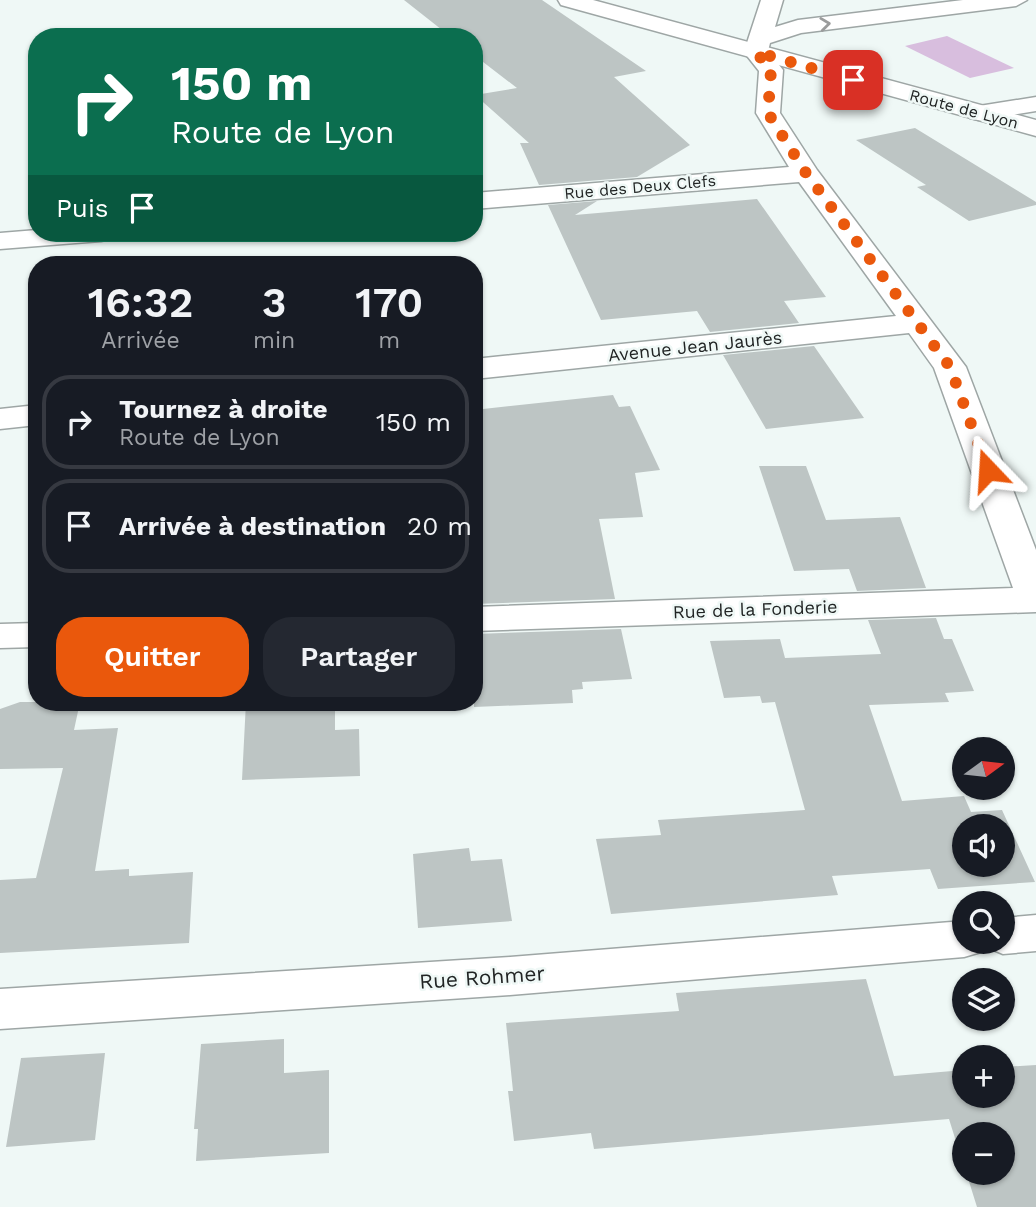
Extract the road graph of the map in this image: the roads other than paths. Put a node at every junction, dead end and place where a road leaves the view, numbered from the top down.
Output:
1 (569, 0) edge
2 (772, 0) edge
3 (1016, 0) edge
4 (757, 45) junction
5 (1036, 104) edge
6 (979, 113) junction
7 (1036, 128) edge
8 (806, 173) junction
9 (483, 200) edge
10 (28, 239) edge
11 (0, 241) edge
12 (915, 323) junction
13 (483, 368) edge
14 (28, 416) edge
15 (0, 419) edge
16 (1036, 600) edge
17 (483, 619) edge
18 (28, 635) edge
19 (0, 636) edge
20 (1036, 933) edge
21 (1015, 935) edge
22 (952, 940) edge
23 (0, 1009) edge

1 - 4 street, Route de Lyon
2 - 4 street
4 -> 3 street
4 - 6 street, Route de Lyon
4 - 8 street
5 - 6 street
6 - 7 street, Route de Lyon
8 - 9 street, Rue des Deux Clefs
8 - 12 street
10 - 11 street
12 - 13 street, Avenue Jean Jaurès
12 - 16 street
14 - 15 street
16 - 17 street, Rue de la Fonderie
18 - 19 street
20 - 21 street
22 - 23 street, Rue Rohmer

